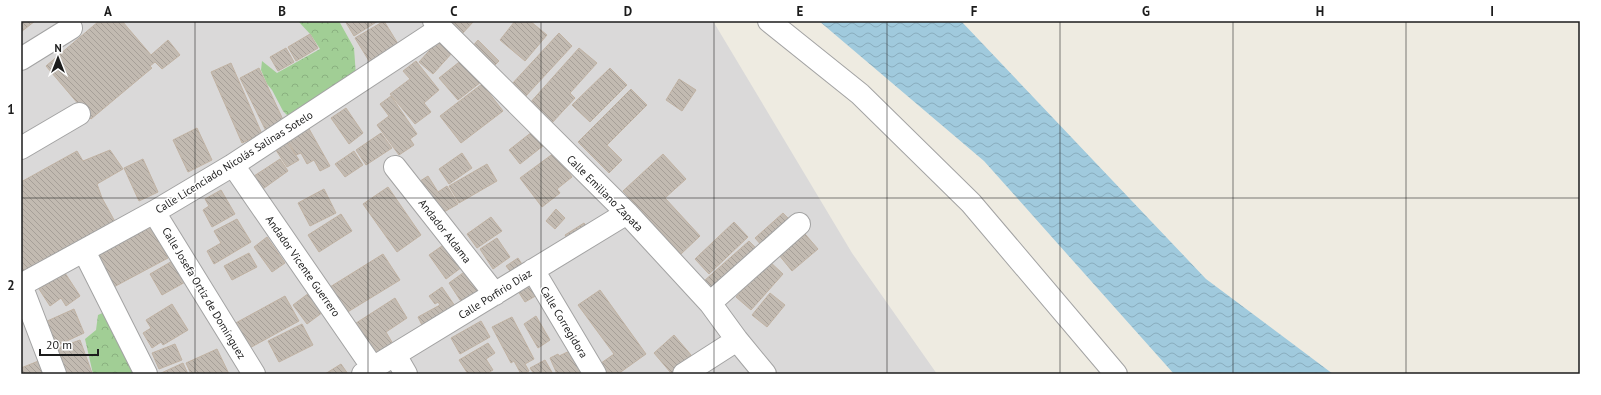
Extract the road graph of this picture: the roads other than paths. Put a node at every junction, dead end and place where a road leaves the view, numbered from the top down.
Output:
1 (769, 21) edge
2 (438, 25) edge
3 (71, 28) dead end
4 (21, 59) edge
5 (78, 114) dead end
6 (21, 148) edge
7 (233, 165) junction
8 (395, 168) dead end
9 (154, 212) junction
10 (627, 213) junction
11 (798, 224) dead end
12 (84, 251) junction
13 (533, 270) junction
14 (21, 285) edge
15 (495, 294) junction
16 (710, 303) junction
17 (737, 340) junction
18 (395, 355) junction
19 (368, 371) edge
20 (55, 374) edge
21 (146, 374) edge
22 (254, 374) edge
23 (406, 374) edge
24 (595, 374) edge
25 (684, 374) edge
26 (765, 374) edge
27 (1116, 374) edge

1 - 27 street
2 - 7 street, Calle Licenciado Nicolás Salinas Sotelo
2 - 10 street, Calle Emiliano Zapata
3 - 4 street
5 - 6 street
7 - 9 street, Calle Licenciado Nicolás Salinas Sotelo
7 - 19 street, Andador Vicente Guerrero
8 - 15 street, Andador Aldama
9 - 12 street, Calle Licenciado Nicolás Salinas Sotelo
9 - 22 street, Calle Josefa Ortiz de Domínguez
10 - 13 street, Calle Porfirio Díaz
10 - 16 street, Calle Emiliano Zapata
11 - 16 street
12 - 14 street, Calle Licenciado Nicolás Salinas Sotelo
12 - 21 street
13 - 15 street, Calle Porfirio Díaz
13 - 24 street, Calle Corregidora
14 - 20 street
15 - 18 street, Calle Porfirio Díaz
16 - 17 street, Calle Emiliano Zapata
17 - 25 street
17 - 26 street, Calle Emiliano Zapata
18 - 19 street, Calle Porfirio Díaz
18 - 23 street

